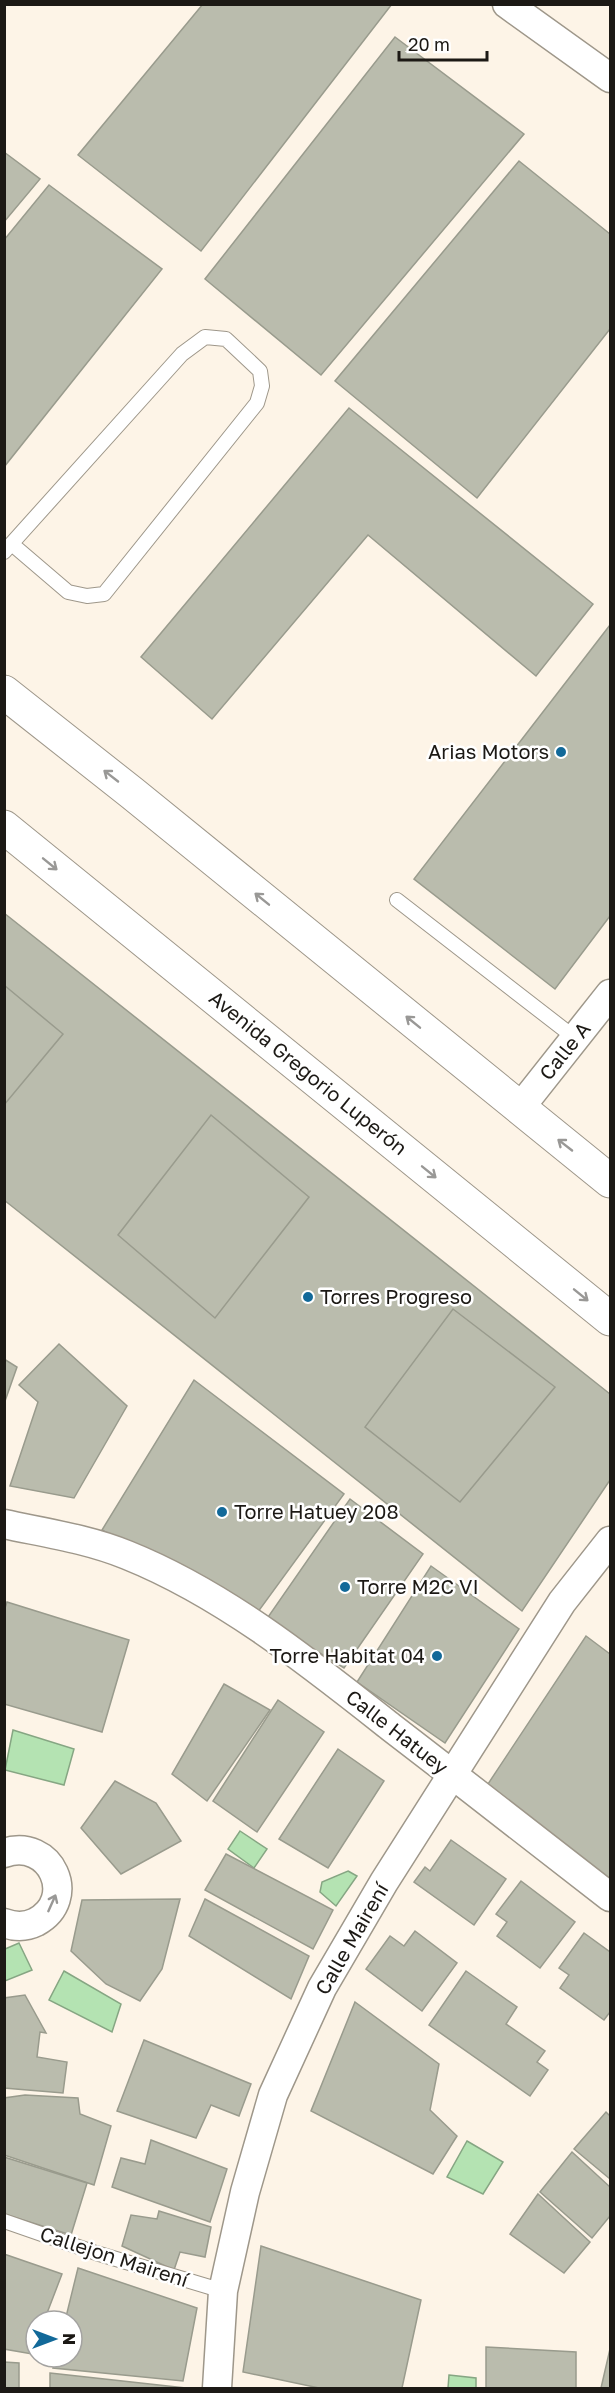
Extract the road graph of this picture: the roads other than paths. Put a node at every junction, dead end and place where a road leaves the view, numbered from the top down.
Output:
1 (507, 4) edge
2 (610, 78) edge
3 (9, 548) edge
4 (4, 692) edge
5 (4, 827) edge
6 (397, 900) dead end
7 (610, 994) edge
8 (575, 1038) junction
9 (519, 1108) junction
10 (610, 1181) edge
11 (610, 1319) edge
12 (4, 1524) edge
13 (610, 1541) edge
14 (453, 1775) junction
15 (4, 1853) edge
16 (610, 1897) edge
17 (4, 1923) edge
18 (4, 2221) edge
19 (223, 2291) junction
20 (217, 2388) edge

1 - 2 street
3 - 3 lane
9 -> 4 main road
5 -> 11 main road, Avenida Gregorio Luperón
6 - 8 lane
7 - 8 street, Calle A
8 - 9 street, Calle A
10 -> 9 main road
12 - 14 street, Calle Hatuey
13 - 14 street, Calle Mairení
14 - 16 street, Calle Hatuey
14 - 19 street, Calle Mairení
17 -> 15 street
18 - 19 lane, Callejon Mairení
19 - 20 street, Calle Mairení

